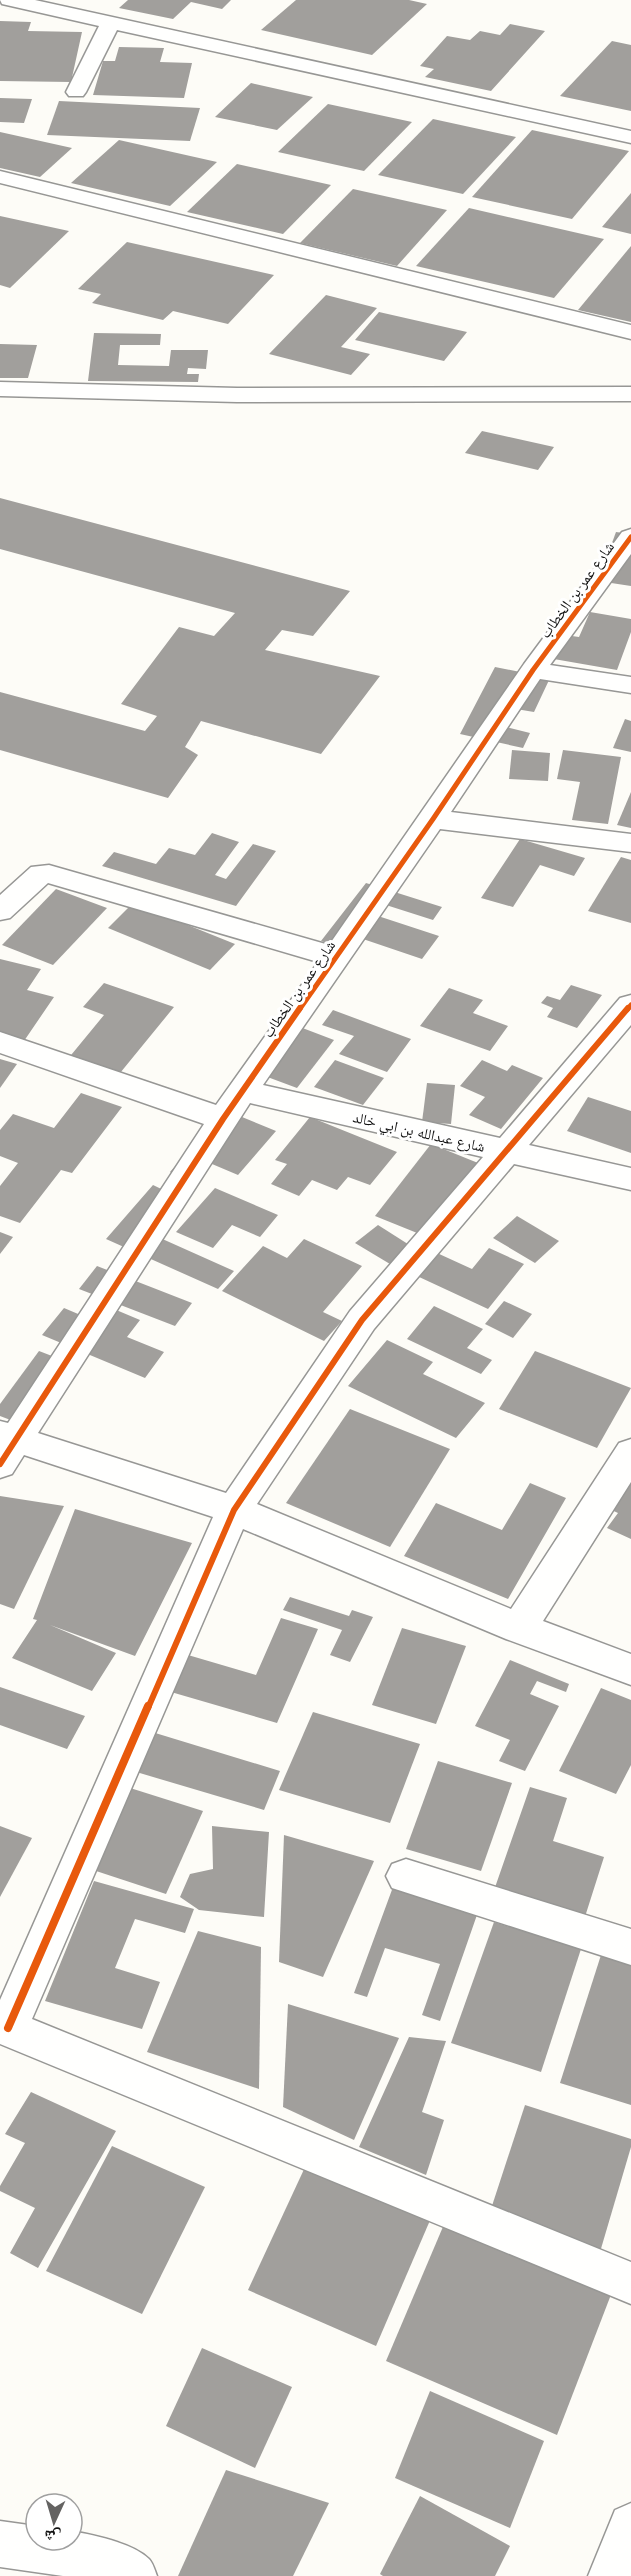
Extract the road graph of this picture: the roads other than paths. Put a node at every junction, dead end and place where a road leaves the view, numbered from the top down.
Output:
1 (9, 0) edge
2 (111, 22) junction
3 (76, 92) dead end
4 (631, 137) edge
5 (0, 177) edge
6 (631, 332) edge
7 (0, 389) edge
8 (631, 394) edge
9 (631, 537) edge
10 (533, 670) junction
11 (631, 685) edge
12 (433, 819) junction
13 (631, 843) edge
14 (0, 911) edge
15 (336, 957) junction
16 (631, 1005) edge
17 (0, 1042) edge
18 (243, 1090) junction
19 (223, 1119) junction
20 (506, 1152) junction
21 (631, 1179) edge
22 (5, 1445) edge
23 (631, 1453) edge
24 (234, 1510) junction
25 (519, 1628) junction
26 (631, 1670) edge
27 (406, 1876) dead end
28 (631, 1947) edge
29 (4, 2026) edge
30 (631, 2283) edge
31 (631, 2526) edge
32 (0, 2544) edge
33 (134, 2576) edge
34 (611, 2576) edge

1 - 2 street
2 - 3 street
2 - 4 street
5 - 6 street
7 - 8 street
9 - 10 street, شارع عمر بن الخطاب
10 - 11 street
10 - 12 street, شارع عمر بن الخطاب
12 - 13 street
12 - 15 street, شارع عمر بن الخطاب
14 - 15 street
15 - 18 street, شارع عمر بن الخطاب
16 - 20 street
17 - 19 street
18 - 19 street, شارع عمر بن الخطاب
18 - 20 street, شارع عبدالله بن ابي خالد
19 - 22 street, شارع عمر بن الخطاب
20 - 21 street, شارع عبدالله بن ابي خالد
20 - 24 street
22 - 24 street
23 - 25 street
24 - 25 street
24 - 29 street
25 - 26 street
27 - 28 street
29 - 30 street
31 - 34 street
32 - 33 street

